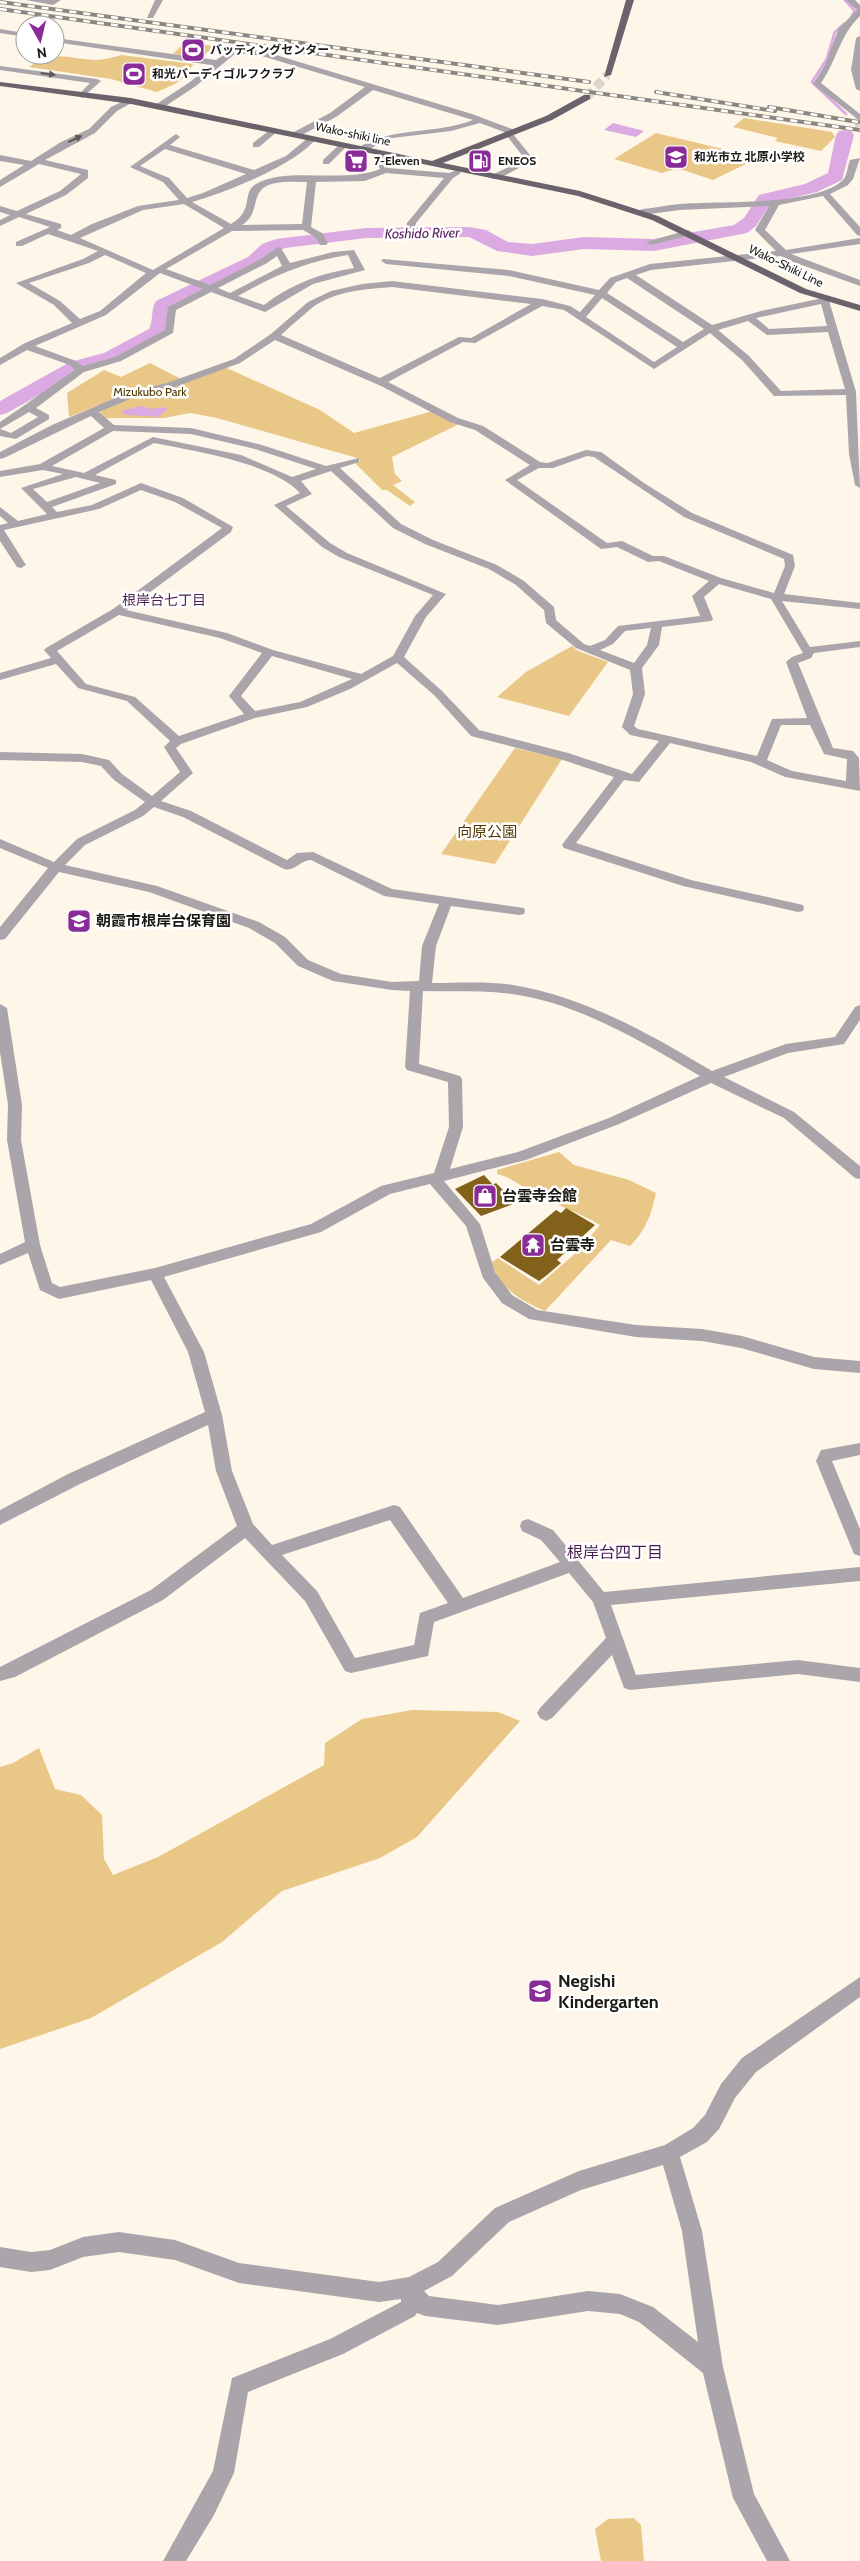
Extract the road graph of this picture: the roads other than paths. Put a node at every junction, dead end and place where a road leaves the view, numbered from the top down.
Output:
1 (30, 0) edge
2 (56, 0) edge
3 (159, 0) edge
4 (630, 0) edge
5 (850, 0) edge
6 (860, 10) edge
7 (150, 16) dead end
8 (0, 31) edge
9 (15, 33) edge
10 (860, 38) edge
11 (65, 41) edge
12 (217, 63) junction
13 (0, 68) edge
14 (607, 75) tunnel mouth
15 (0, 84) edge
16 (371, 87) junction
17 (860, 89) edge
18 (82, 94) junction
19 (587, 97) tunnel mouth
20 (131, 101) junction
21 (158, 107) junction
22 (860, 118) edge
23 (481, 120) junction
24 (274, 131) junction
25 (510, 133) junction
26 (295, 135) junction
27 (176, 137) dead end
28 (312, 139) junction
29 (256, 145) dead end
30 (344, 145) junction
31 (162, 146) junction
32 (362, 149) junction
33 (382, 154) junction
34 (0, 158) edge
35 (860, 161) edge
36 (36, 162) junction
37 (326, 162) dead end
38 (432, 164) junction
39 (385, 170) junction
40 (463, 170) junction
41 (253, 173) junction
42 (450, 176) junction
43 (495, 177) junction
44 (860, 177) edge
45 (849, 178) junction
46 (312, 180) junction
47 (0, 184) edge
48 (824, 192) junction
49 (185, 202) junction
50 (770, 204) junction
51 (0, 209) edge
52 (642, 212) junction
53 (20, 214) junction
54 (0, 223) edge
55 (306, 227) junction
56 (230, 228) junction
57 (410, 230) dead end
58 (49, 231) junction
59 (691, 234) junction
60 (860, 234) edge
61 (71, 239) junction
62 (321, 240) dead end
63 (860, 241) edge
64 (651, 242) dead end
65 (19, 244) dead end
66 (105, 251) junction
67 (782, 252) junction
68 (741, 259) junction
69 (386, 261) dead end
70 (287, 266) junction
71 (156, 272) junction
72 (629, 274) junction
73 (860, 283) edge
74 (207, 287) junction
75 (601, 293) junction
76 (229, 297) junction
77 (824, 299) junction
78 (542, 302) junction
79 (860, 308) edge
80 (581, 317) junction
81 (749, 317) junction
82 (77, 322) junction
83 (710, 329) junction
84 (832, 329) junction
85 (274, 336) junction
86 (26, 346) junction
87 (684, 347) junction
88 (0, 362) edge
89 (78, 367) junction
90 (380, 382) junction
91 (851, 392) junction
92 (29, 408) junction
93 (92, 412) junction
94 (0, 426) edge
95 (111, 428) junction
96 (0, 432) edge
97 (0, 456) edge
98 (355, 460) dead end
99 (537, 465) junction
100 (43, 467) junction
101 (330, 468) junction
102 (0, 474) edge
103 (74, 474) junction
104 (86, 476) junction
105 (292, 480) junction
106 (860, 485) edge
107 (45, 506) junction
108 (0, 510) edge
109 (54, 516) junction
110 (16, 524) junction
111 (0, 530) edge
112 (21, 565) dead end
113 (717, 580) junction
114 (777, 597) junction
115 (860, 606) edge
116 (117, 611) junction
117 (657, 625) junction
118 (860, 644) edge
119 (591, 650) junction
120 (807, 651) junction
121 (269, 652) junction
122 (398, 658) junction
123 (58, 660) junction
124 (636, 668) junction
125 (0, 677) edge
126 (362, 678) junction
127 (252, 716) junction
128 (814, 721) junction
129 (667, 739) junction
130 (177, 740) junction
131 (0, 756) edge
132 (761, 761) junction
133 (621, 775) junction
134 (856, 787) edge
135 (152, 802) junction
136 (0, 843) edge
137 (56, 868) junction
138 (446, 902) junction
139 (798, 908) dead end
140 (519, 911) dead end
141 (0, 936) edge
142 (421, 985) junction
143 (0, 1008) edge
144 (860, 1010) edge
145 (711, 1077) junction
146 (860, 1174) edge
147 (436, 1177) junction
148 (33, 1245) junction
149 (0, 1260) edge
150 (155, 1274) junction
151 (860, 1367) edge
152 (214, 1415) junction
153 (860, 1449) edge
154 (0, 1518) edge
155 (528, 1526) dead end
156 (246, 1528) junction
157 (860, 1549) edge
158 (270, 1552) junction
159 (572, 1565) junction
160 (860, 1574) edge
161 (600, 1599) junction
162 (459, 1606) junction
163 (615, 1640) junction
164 (0, 1674) edge
165 (860, 1675) edge
166 (546, 1713) dead end
167 (860, 1986) edge
168 (669, 2153) junction
169 (0, 2257) edge
170 (411, 2287) junction
171 (712, 2367) junction
172 (174, 2561) edge
173 (779, 2561) edge

1 - 2 street
3 - 7 street
4 - 14 main road
5 - 6 street
6 - 22 street
8 - 9 street
10 - 17 street
11 - 12 street
12 - 16 street
12 - 21 street
13 -> 18 street
15 - 18 main road, Wako-shiki line
16 - 23 street
16 - 26 street
18 - 20 main road, Wako-shiki line
19 - 25 main road
20 - 21 main road, Wako-shiki line
36 -> 20 street
21 - 24 main road, Wako-shiki line
23 - 25 street
23 - 32 street
24 - 26 main road, Wako-shiki line
24 - 29 street
25 - 38 main road
25 - 43 street
26 - 28 main road, Wako-shiki line
27 - 31 street
28 - 30 main road, Wako-shiki line
28 - 41 street
30 - 32 main road, Wako-shiki line
30 - 37 street
31 - 41 street
31 - 49 street
32 - 33 main road, Wako-shiki line
33 - 38 main road, Wako-shiki line
33 - 39 street
34 - 36 street
35 - 45 street
36 - 47 street
36 - 53 street
38 - 40 main road, Wako-shiki line
39 - 42 street
39 - 46 street
40 - 42 street
40 - 43 main road, Wako-shiki line
41 - 49 street
42 - 57 street
43 - 52 main road, Wako-shiki line
44 - 45 street
45 - 48 street
46 - 55 street
46 - 56 street
48 - 50 street
48 - 60 street
49 - 56 street
49 - 61 street
50 - 52 street
50 - 67 street
51 - 53 street
52 - 59 main road, Wako-shiki line
53 - 54 street
53 - 58 street
55 - 56 street
55 - 62 street
56 - 71 street
58 - 61 street
58 - 65 street
59 - 64 street
59 - 68 main road, Wako-Shiki Line
61 - 66 street
63 - 67 street
66 - 71 street
66 - 82 street
67 - 68 street
67 - 73 street
68 - 72 street
68 - 77 main road, Wako-Shiki Line
69 - 75 street
70 - 74 street
70 - 76 street
70 - 76 street
71 - 74 street
71 - 82 street
72 - 75 street
72 - 83 street
74 - 76 street
74 - 89 street
75 - 80 street
75 - 87 street
77 - 79 main road, Wako-Shiki Line
77 - 81 street
77 - 84 street
78 - 80 street
78 - 85 street
78 - 90 street
80 - 87 street
81 - 83 street
81 - 84 street
82 - 86 street
83 - 87 street
83 - 91 street
84 - 91 street
85 - 90 street
85 - 93 street
86 - 88 street
86 - 89 street
89 - 92 street
90 - 99 street
91 - 106 street
92 - 94 street
92 - 96 street
93 - 95 street
93 - 97 street
95 - 100 street
95 - 101 street
98 - 101 street
99 - 113 street
99 - 114 street
100 - 102 street
100 - 103 street
101 - 105 street
101 - 119 street
103 - 104 street
103 - 107 street
104 - 105 street
104 - 107 street
105 - 122 street
107 - 109 street
108 - 110 street
109 - 110 street
109 - 116 street
110 - 111 street
111 - 112 street
113 - 114 street
113 - 117 street
114 - 115 street
114 - 120 street
116 - 121 street
116 - 123 street
117 - 119 street
117 - 124 street
118 - 120 street
119 - 124 street
120 - 128 street
121 - 126 street
121 - 127 street
122 - 126 street
122 - 133 street
123 - 125 street
123 - 130 street
124 - 129 street
126 - 127 street
127 - 130 street
128 - 132 street
128 - 134 street
129 - 132 street
129 - 133 street
130 - 135 street
131 - 135 street
132 - 134 street
133 - 139 street
135 - 137 street
135 - 138 street
136 - 137 street
137 - 141 street
137 - 142 street
138 - 140 street
138 - 142 street
142 - 145 street
142 - 147 street
143 - 148 street
144 - 145 street
145 - 146 street
145 - 147 street
147 - 150 street
147 - 151 street
148 - 149 street
148 - 150 street
150 - 152 street
152 - 154 street
152 - 156 street
153 - 157 street
155 - 159 street
156 - 158 street
156 - 164 street
158 - 162 street
158 - 162 street
159 - 161 street
159 - 162 street
160 - 161 street
161 - 163 street
163 - 165 street
163 - 166 street
167 - 168 street
168 - 170 street
168 - 171 street
169 - 170 street
170 - 171 street
170 - 172 street
171 - 173 street

